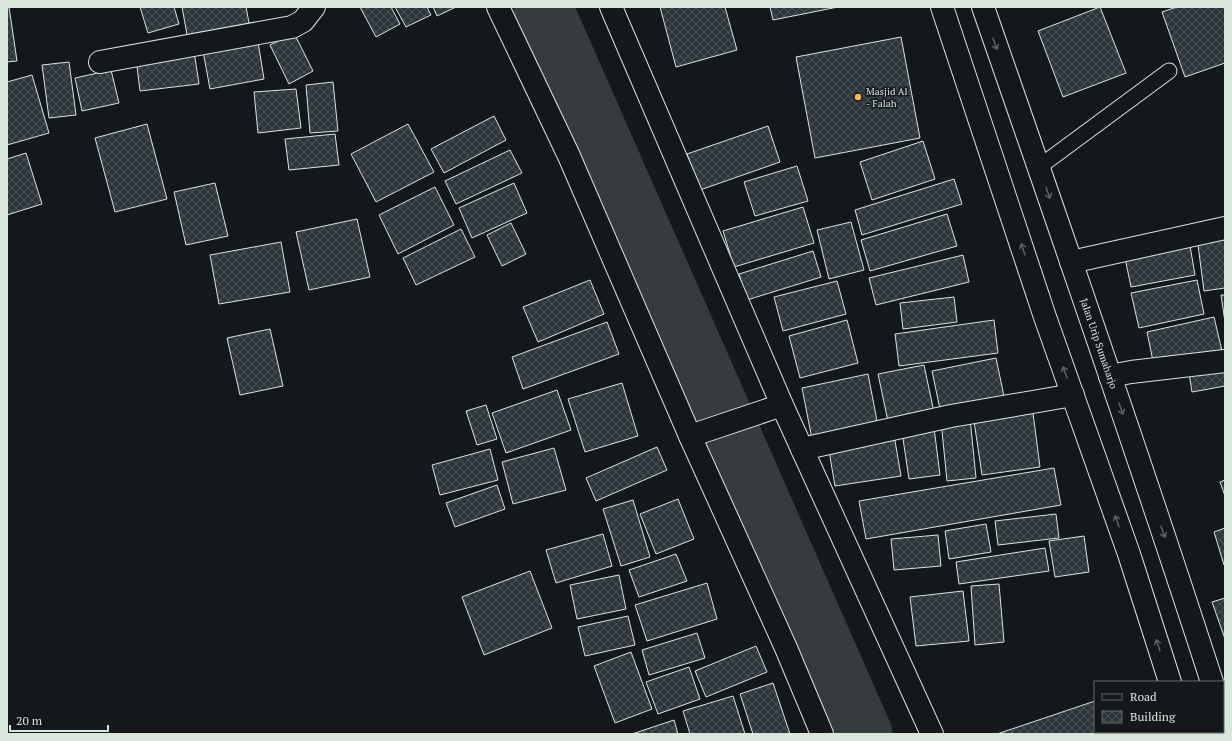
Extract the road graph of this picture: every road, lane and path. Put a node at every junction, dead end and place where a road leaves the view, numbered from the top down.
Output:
1 (314, 7) edge
2 (498, 7) edge
3 (611, 7) edge
4 (942, 7) edge
5 (982, 7) edge
6 (100, 62) dead end
7 (1169, 71) dead end
8 (1039, 167) junction
9 (1225, 228) edge
10 (1071, 262) junction
11 (1225, 362) edge
12 (1110, 376) junction
13 (1072, 395) junction
14 (782, 405) junction
15 (697, 433) junction
16 (802, 449) junction
17 (1170, 681) edge
18 (1212, 681) edge
19 (822, 734) edge
20 (932, 734) edge

1 - 6 main road
2 - 15 main road
3 - 14 main road
13 -> 4 main road
5 -> 8 main road, Jalan Urip Sumaharjo
7 - 8 lane
8 -> 10 main road, Jalan Urip Sumaharjo
9 - 10 main road
10 - 12 main road, Jalan Urip Sumaharjo
11 - 12 main road
12 -> 18 main road, Jalan Urip Sumaharjo
13 - 16 main road
17 -> 13 main road
14 - 15 main road
14 - 16 main road
15 - 19 main road
16 - 20 main road

